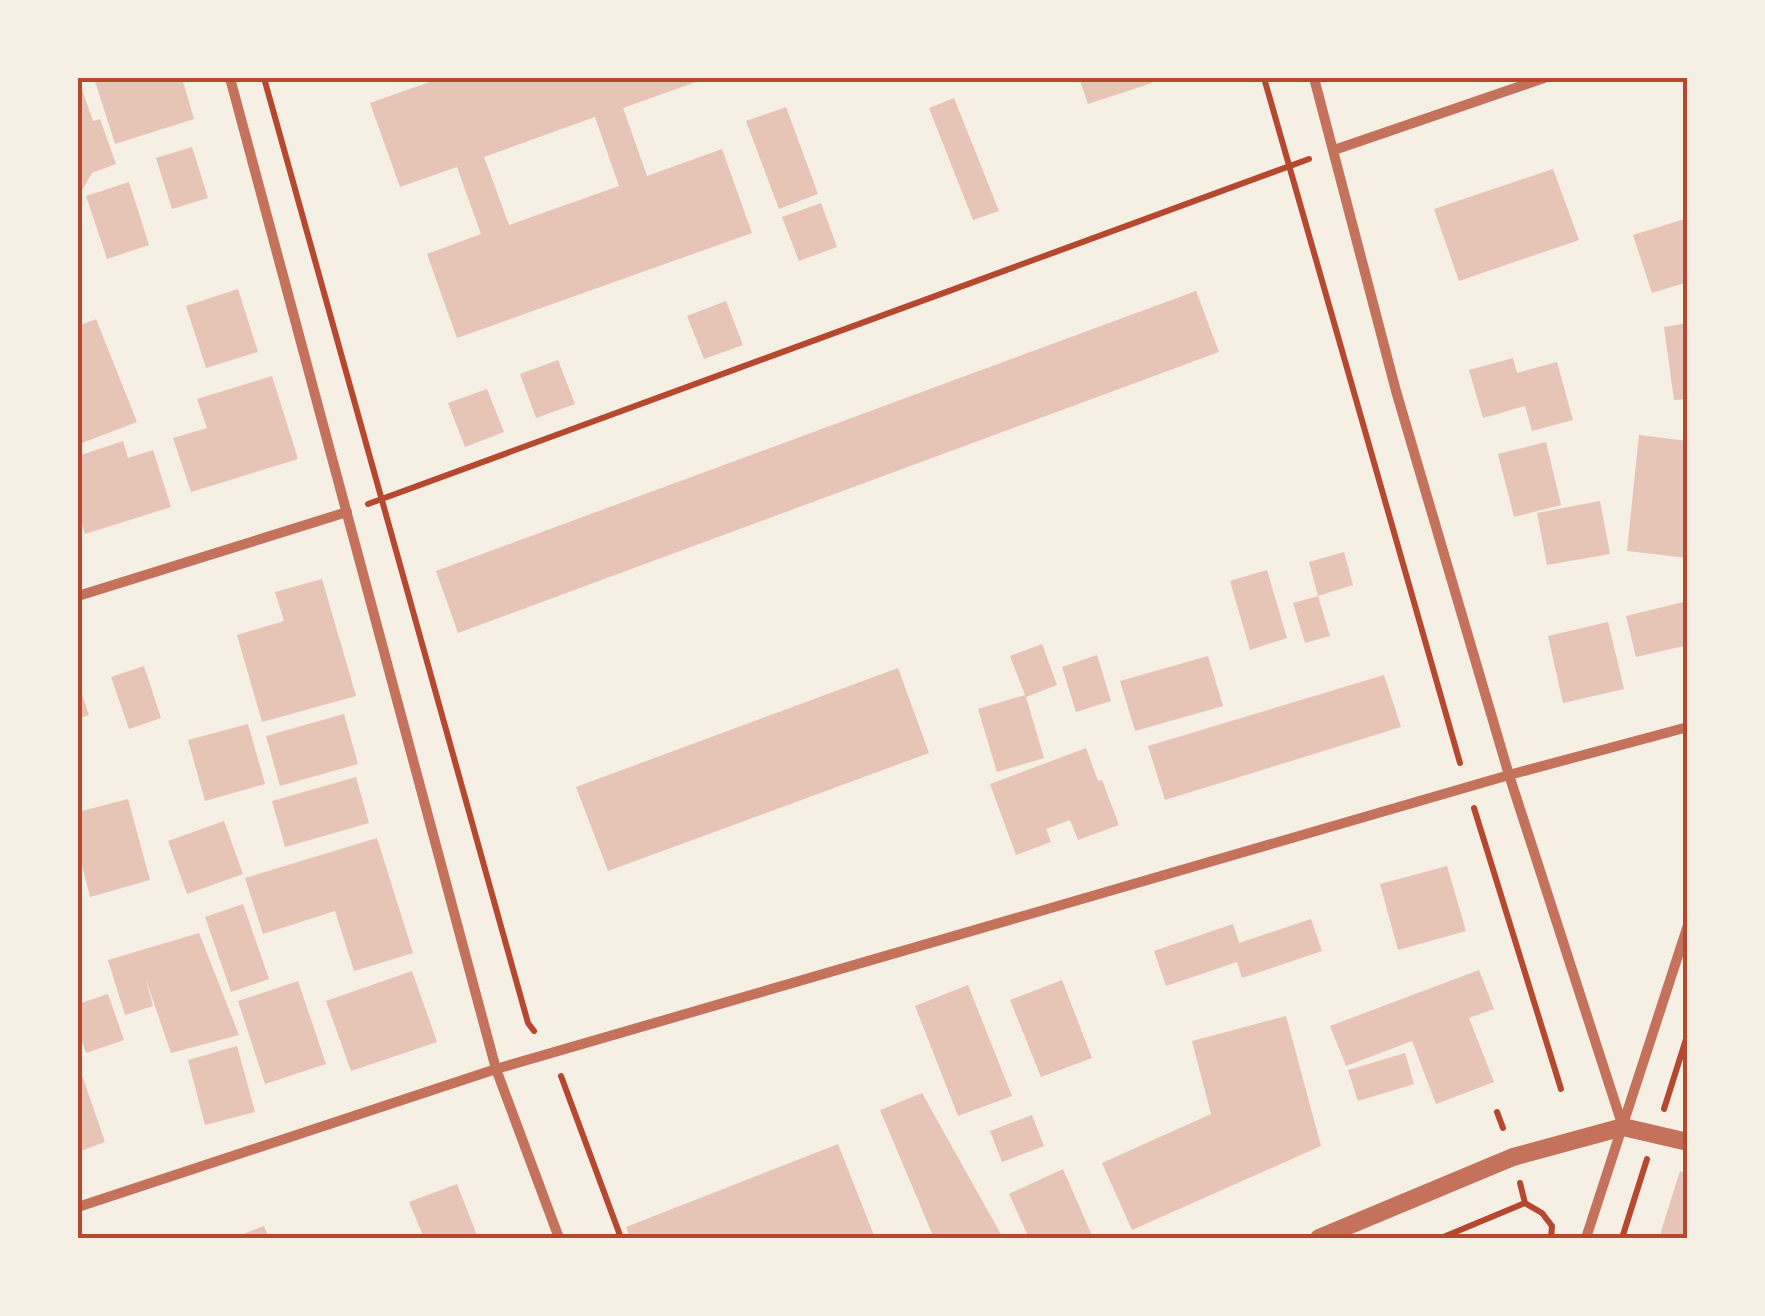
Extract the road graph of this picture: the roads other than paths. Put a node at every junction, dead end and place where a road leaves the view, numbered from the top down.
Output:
1 (230, 78) edge
2 (1314, 78) edge
3 (1544, 78) edge
4 (1334, 150) junction
5 (348, 512) junction
6 (78, 596) edge
7 (1688, 726) edge
8 (1509, 775) junction
9 (1688, 925) edge
10 (496, 1069) junction
11 (1623, 1126) junction
12 (1688, 1142) edge
13 (78, 1207) edge
14 (559, 1238) edge
15 (1319, 1238) edge
16 (1586, 1238) edge

1 - 5 street
2 - 4 street
3 - 4 street
4 - 8 street
5 - 6 street
5 - 10 street
7 - 8 street
8 - 10 street
8 - 11 street
9 - 11 street
10 - 13 street
10 - 14 street
11 - 12 street
11 - 15 street
11 - 16 street

